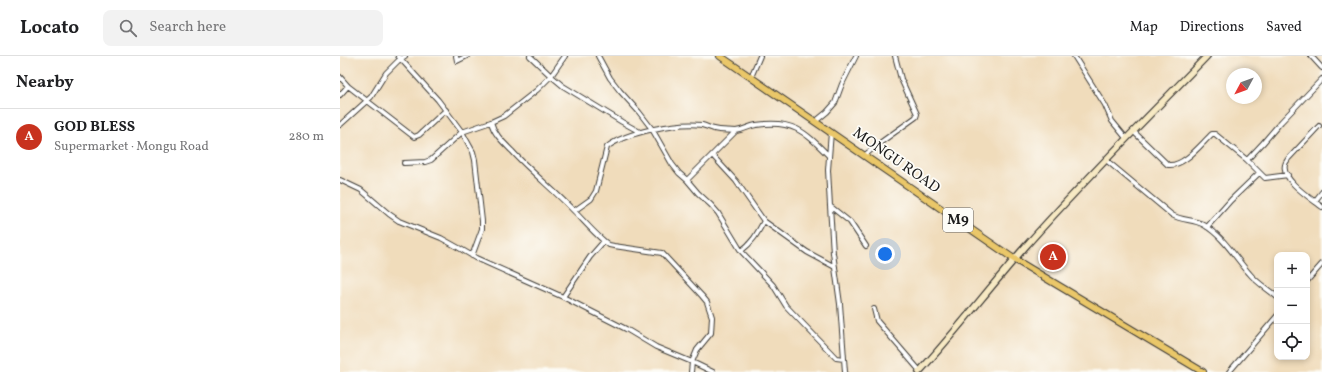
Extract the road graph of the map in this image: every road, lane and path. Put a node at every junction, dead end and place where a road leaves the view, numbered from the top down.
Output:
1 (405, 56) edge
2 (456, 56) edge
3 (467, 56) edge
4 (530, 56) edge
5 (565, 56) edge
6 (598, 56) edge
7 (720, 56) edge
8 (760, 56) edge
9 (856, 56) edge
10 (895, 56) edge
11 (1080, 56) edge
12 (1207, 56) edge
13 (1311, 56) edge
14 (399, 57) edge
15 (1075, 57) edge
16 (1322, 68) edge
17 (551, 76) junction
18 (340, 77) edge
19 (751, 77) junction
20 (1322, 79) edge
21 (348, 86) junction
22 (340, 95) edge
23 (367, 101) junction
24 (446, 110) junction
25 (816, 121) junction
26 (490, 122) junction
27 (340, 125) edge
28 (1319, 126) dead end
29 (652, 129) junction
30 (736, 131) junction
31 (1133, 131) junction
32 (462, 132) junction
33 (640, 132) junction
34 (831, 132) junction
35 (1126, 138) junction
36 (712, 155) junction
37 (829, 156) junction
38 (864, 156) junction
39 (1106, 160) junction
40 (1247, 160) junction
41 (404, 163) dead end
42 (1259, 173) junction
43 (1288, 175) junction
44 (340, 180) edge
45 (687, 180) junction
46 (1322, 192) edge
47 (1315, 201) junction
48 (830, 206) junction
49 (1322, 207) edge
50 (574, 211) junction
51 (764, 220) junction
52 (1208, 227) junction
53 (604, 242) junction
54 (866, 246) dead end
55 (741, 251) junction
56 (472, 256) junction
57 (1014, 259) junction
58 (1322, 264) edge
59 (835, 267) junction
60 (1310, 278) edge
61 (1274, 295) edge
62 (563, 297) junction
63 (874, 309) dead end
64 (1274, 320) edge
65 (844, 359) junction
66 (692, 362) junction
67 (920, 371) edge
68 (691, 372) edge
69 (713, 372) edge
70 (845, 372) edge
71 (1203, 372) edge
72 (1229, 372) edge

1 - 14 street
2 - 3 street
4 - 17 street
5 - 17 street
6 - 29 street
7 - 19 main road, MONGU ROAD / M9
8 - 19 street
9 - 25 street
10 - 38 street
11 - 15 street
12 - 31 main road
13 - 16 street
14 - 23 street
14 - 24 street
15 - 35 street
17 - 26 street
17 - 33 street
18 - 21 street
19 - 25 main road, MONGU ROAD / M9
20 - 40 street
21 - 22 street
21 - 23 street
23 - 24 street
23 - 27 street
24 - 32 street
25 - 34 main road, MONGU ROAD / M9
26 - 32 street
26 - 50 street
28 - 43 street
29 - 30 street
29 - 33 street
29 - 45 street
30 - 36 street
30 - 37 street
31 - 35 main road
31 - 40 street
32 - 41 street
32 - 56 street
33 - 50 street
34 - 37 street
34 - 38 main road, MONGU ROAD / M9
35 - 39 main road
36 - 45 street
36 - 51 street
37 - 48 street
38 - 57 main road, MONGU ROAD / M9
39 - 52 street
39 - 57 main road
40 - 42 street
42 - 43 street
42 - 52 street
43 - 47 street
44 - 56 street
45 - 55 street
46 - 47 street
47 - 49 street
48 - 54 street
48 - 59 street
50 - 53 street
51 - 55 street
51 - 59 street
52 - 61 street
53 - 62 street
53 - 66 street
55 - 65 street
56 - 62 street
57 - 67 main road
57 - 71 main road, MONGU ROAD / M9
58 - 60 street
59 - 65 street
62 - 66 street
63 - 67 street
64 - 72 street
65 - 70 street
66 - 68 street
66 - 69 street

